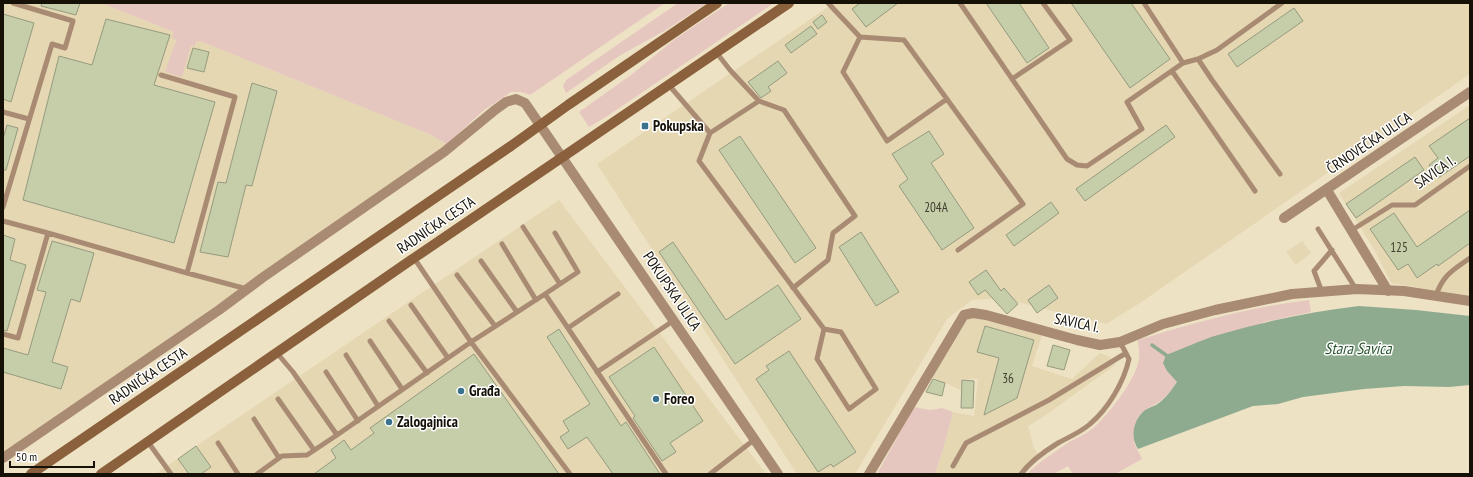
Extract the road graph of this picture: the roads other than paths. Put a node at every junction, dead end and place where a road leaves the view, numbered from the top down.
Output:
1 (12, 3) edge
2 (717, 3) edge
3 (789, 3) edge
4 (828, 3) edge
5 (960, 3) edge
6 (1043, 3) edge
7 (1144, 3) edge
8 (1282, 3) edge
9 (860, 37) junction
10 (716, 52) junction
11 (1198, 59) junction
12 (1183, 63) junction
13 (1172, 71) junction
14 (161, 76) dead end
15 (1012, 79) junction
16 (668, 84) junction
17 (1470, 92) edge
18 (947, 99) junction
19 (759, 101) junction
20 (3, 112) edge
21 (30, 120) junction
22 (540, 125) junction
23 (710, 133) junction
24 (562, 158) junction
25 (1470, 166) edge
26 (1280, 174) dead end
27 (1327, 190) junction
28 (1255, 191) dead end
29 (3, 207) edge
30 (1284, 218) dead end
31 (3, 222) edge
32 (523, 227) dead end
33 (1318, 229) dead end
34 (1352, 230) junction
35 (48, 233) junction
36 (555, 233) dead end
37 (502, 244) dead end
38 (958, 250) dead end
39 (1332, 250) junction
40 (414, 258) junction
41 (1470, 258) edge
42 (481, 261) dead end
43 (186, 273) junction
44 (457, 276) dead end
45 (560, 284) junction
46 (793, 288) junction
47 (247, 289) junction
48 (1357, 289) junction
49 (1388, 291) junction
50 (1322, 292) junction
51 (545, 294) junction
52 (618, 294) dead end
53 (1436, 295) junction
54 (536, 300) junction
55 (1470, 302) edge
56 (411, 305) dead end
57 (517, 312) junction
58 (389, 321) dead end
59 (674, 321) junction
60 (495, 326) junction
61 (568, 328) junction
62 (824, 329) junction
63 (3, 334) edge
64 (370, 340) dead end
65 (471, 342) junction
66 (1120, 342) junction
67 (277, 352) junction
68 (1126, 352) junction
69 (346, 356) dead end
70 (448, 358) junction
71 (326, 372) dead end
72 (597, 372) junction
73 (427, 373) junction
74 (402, 389) junction
75 (278, 399) dead end
76 (378, 406) junction
77 (254, 419) dead end
78 (358, 421) junction
79 (337, 436) junction
80 (754, 439) junction
81 (148, 442) junction
82 (218, 443) dead end
83 (314, 450) junction
84 (3, 458) edge
85 (279, 458) junction
86 (953, 466) dead end
87 (31, 474) edge
88 (102, 474) edge
89 (171, 474) edge
90 (238, 474) edge
91 (257, 474) edge
92 (570, 474) edge
93 (666, 474) edge
94 (710, 474) edge
95 (778, 474) edge
96 (869, 474) edge
97 (1020, 474) edge

1 - 21 lane
2 - 22 main road, RADNIČKA CESTA
3 - 10 main road, RADNIČKA CESTA
4 - 9 lane
5 - 15 lane
6 - 15 lane
7 - 12 lane
8 - 11 lane
9 - 18 lane
9 - 18 lane
10 - 16 main road, RADNIČKA CESTA
10 - 19 lane
11 - 12 lane
11 - 26 lane
12 - 13 lane
13 - 15 lane
13 - 28 lane
14 - 43 lane
16 - 23 lane
16 - 24 main road, RADNIČKA CESTA
17 - 27 street, ČRNOVEČKA ULICA
18 - 38 lane
19 - 23 lane
19 - 46 lane
20 - 21 lane
21 - 29 lane
22 - 24 street, POKUPSKA ULICA
22 - 47 street, POKUPSKA ULICA
22 - 87 main road, RADNIČKA CESTA
23 - 46 lane
24 - 40 main road, RADNIČKA CESTA
24 - 59 street, POKUPSKA ULICA
25 - 34 lane, SAVICA I.
27 - 30 street, ČRNOVEČKA ULICA
27 - 34 street
31 - 35 lane
32 - 45 lane
33 - 39 lane
34 - 49 street
35 - 43 lane
35 - 63 lane
36 - 45 lane
37 - 54 lane
39 - 48 lane
39 - 50 lane
40 - 65 lane
40 - 67 main road, RADNIČKA CESTA
41 - 53 lane
42 - 57 lane
43 - 47 lane
44 - 60 lane
45 - 51 lane
46 - 62 lane
47 - 84 street
48 - 49 street, SAVICA I.
48 - 50 street, SAVICA I.
49 - 53 street, SAVICA I.
50 - 66 street, SAVICA I.
51 - 54 lane
51 - 61 lane
52 - 61 lane
53 - 55 street, SAVICA I.
54 - 57 lane
56 - 70 lane
57 - 60 lane
58 - 73 lane
59 - 72 lane
59 - 80 street, POKUPSKA ULICA
60 - 65 lane
61 - 72 lane
62 - 62 lane
64 - 74 lane
65 - 70 lane
65 - 92 lane
66 - 68 lane
66 - 96 street, SAVICA I.
67 - 79 lane
67 - 81 main road, RADNIČKA CESTA
68 - 86 lane
68 - 97 lane
69 - 76 lane
70 - 73 lane
71 - 78 lane
72 - 93 lane
73 - 74 lane
74 - 76 lane
75 - 83 lane
76 - 78 lane
77 - 85 lane
78 - 79 lane
79 - 83 lane
80 - 94 lane
80 - 95 street, POKUPSKA ULICA
81 - 88 main road, RADNIČKA CESTA
81 - 89 lane
82 - 90 lane
83 - 85 lane
85 - 91 lane

